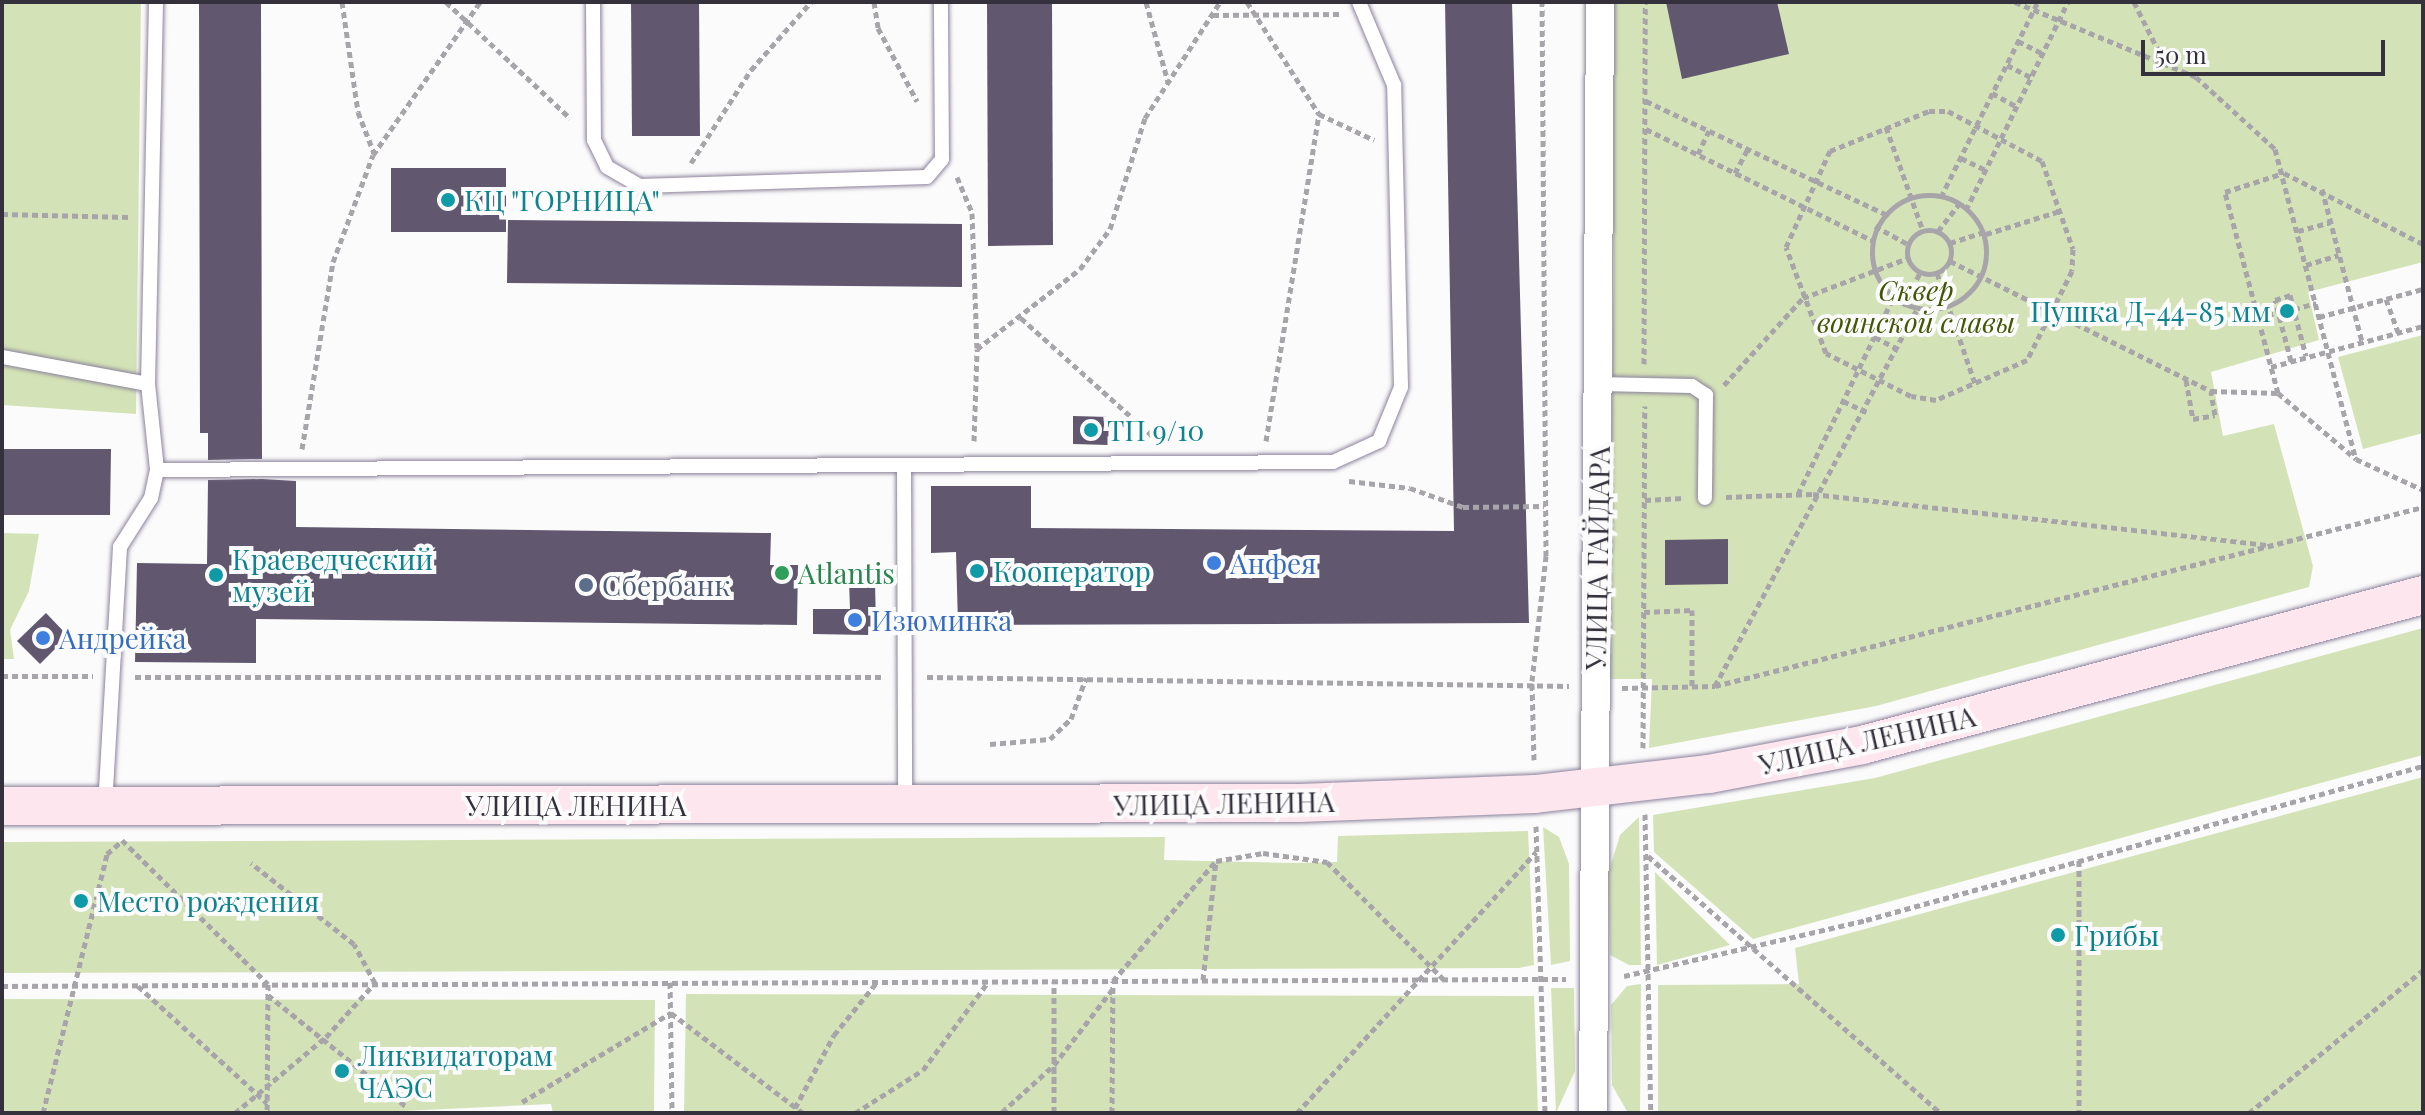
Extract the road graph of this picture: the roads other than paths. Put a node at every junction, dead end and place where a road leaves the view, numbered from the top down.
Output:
1 (156, 2) edge
2 (593, 2) edge
3 (941, 2) edge
4 (1600, 2) edge
5 (1361, 8) edge
6 (2, 357) edge
7 (148, 384) junction
8 (1599, 384) junction
9 (904, 465) junction
10 (157, 470) junction
11 (1705, 498) road end
12 (2423, 595) edge
13 (1593, 788) junction
14 (905, 802) junction
15 (2, 806) edge
16 (117, 817) junction
17 (1593, 1113) edge

1 - 7 lane
2 - 3 lane
4 - 8 street, УЛИЦА ГАЙДАРА
5 - 9 lane
6 - 7 lane
7 - 10 lane
8 - 11 lane
8 - 13 street, УЛИЦА ГАЙДАРА
9 - 10 lane
9 - 14 lane
10 - 16 lane
12 - 13 main road, УЛИЦА ЛЕНИНА
13 - 14 main road, УЛИЦА ЛЕНИНА
13 - 17 street, УЛИЦА ГАЙДАРА
14 - 16 main road, УЛИЦА ЛЕНИНА
15 - 16 main road, УЛИЦА ЛЕНИНА

